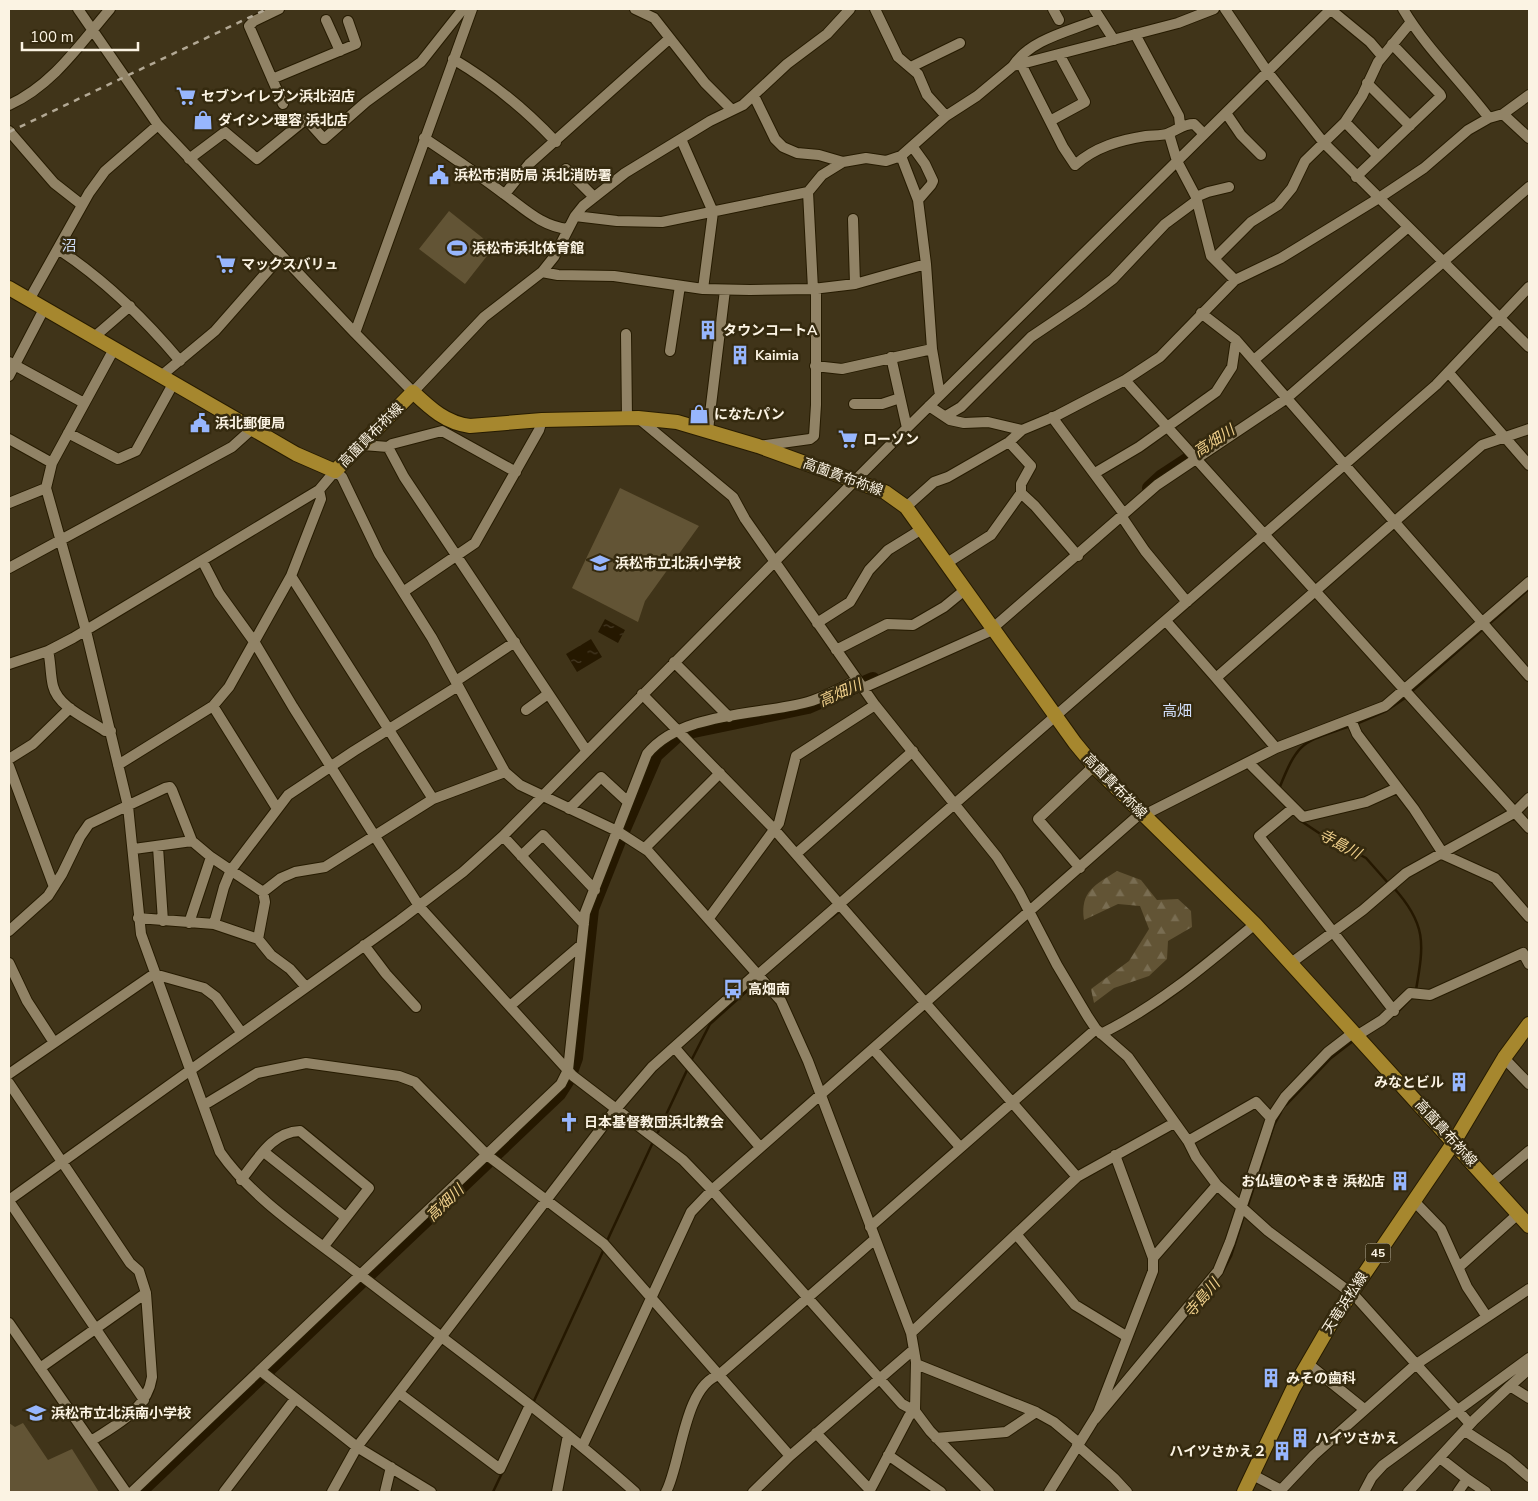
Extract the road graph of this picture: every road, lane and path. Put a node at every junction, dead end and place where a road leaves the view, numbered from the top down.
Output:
1 (78, 9) edge
2 (110, 9) edge
3 (279, 9) edge
4 (463, 9) edge
5 (472, 9) edge
6 (635, 9) edge
7 (850, 9) edge
8 (876, 9) edge
9 (1053, 9) edge
10 (1094, 9) edge
11 (1214, 9) edge
12 (1225, 9) edge
13 (1330, 9) edge
14 (1402, 9) edge
15 (1099, 19) junction
16 (326, 20) dead end
17 (348, 20) dead end
18 (1059, 20) dead end
19 (1411, 22) junction
20 (93, 32) junction
21 (1135, 34) junction
22 (669, 39) junction
23 (1114, 40) junction
24 (960, 43) dead end
25 (1392, 44) junction
26 (340, 50) junction
27 (1059, 54) junction
28 (1382, 56) junction
29 (453, 59) junction
30 (1017, 65) junction
31 (911, 67) junction
32 (1267, 71) junction
33 (272, 79) junction
34 (1367, 83) junction
35 (1529, 94) edge
36 (754, 96) junction
37 (283, 104) dead end
38 (9, 106) edge
39 (732, 110) junction
40 (1226, 113) junction
41 (1503, 114) junction
42 (946, 116) junction
43 (1489, 118) junction
44 (1050, 121) junction
45 (1345, 122) junction
46 (158, 125) junction
47 (1180, 125) junction
48 (1410, 126) junction
49 (1168, 134) junction
50 (1204, 134) junction
51 (11, 138) edge
52 (424, 138) junction
53 (1529, 138) edge
54 (681, 139) junction
55 (556, 142) junction
56 (1324, 143) junction
57 (912, 146) junction
58 (1261, 155) dead end
59 (901, 156) junction
60 (1378, 156) junction
61 (189, 160) junction
62 (1177, 161) junction
63 (843, 162) junction
64 (566, 169) dead end
65 (1356, 177) junction
66 (1229, 187) dead end
67 (1529, 187) edge
68 (808, 192) junction
69 (505, 194) junction
70 (594, 197) junction
71 (1379, 198) junction
72 (1196, 199) junction
73 (918, 200) junction
74 (82, 205) junction
75 (713, 212) junction
76 (575, 216) junction
77 (853, 219) dead end
78 (1408, 228) junction
79 (568, 229) junction
80 (58, 249) junction
81 (281, 256) junction
82 (1214, 260) junction
83 (1442, 262) junction
84 (926, 264) junction
85 (542, 272) junction
86 (1235, 280) junction
87 (855, 284) junction
88 (680, 286) junction
89 (9, 288) edge
90 (814, 288) junction
91 (1529, 288) edge
92 (703, 289) junction
93 (725, 290) junction
94 (29, 300) junction
95 (130, 306) junction
96 (44, 309) junction
97 (1201, 313) junction
98 (1500, 319) junction
99 (355, 333) junction
100 (626, 334) dead end
101 (93, 338) junction
102 (1236, 340) junction
103 (1529, 347) edge
104 (932, 349) junction
105 (114, 350) junction
106 (670, 351) dead end
107 (891, 357) junction
108 (1254, 360) junction
109 (180, 361) junction
110 (12, 364) edge
111 (815, 366) junction
112 (1449, 373) junction
113 (9, 376) edge
114 (167, 380) junction
115 (1125, 380) junction
116 (413, 392) junction
117 (940, 395) junction
118 (1285, 396) junction
119 (900, 398) junction
120 (84, 403) junction
121 (854, 404) dead end
122 (929, 406) junction
123 (946, 416) junction
124 (1052, 417) junction
125 (632, 418) junction
126 (542, 420) junction
127 (907, 428) junction
128 (1167, 428) junction
129 (252, 429) junction
130 (1529, 429) edge
131 (708, 430) junction
132 (1022, 430) junction
133 (68, 433) junction
134 (1505, 438) junction
135 (9, 439) edge
136 (1010, 442) junction
137 (363, 445) junction
138 (758, 446) junction
139 (388, 447) junction
140 (1193, 456) junction
141 (52, 463) junction
142 (1346, 465) junction
143 (1529, 465) edge
144 (335, 471) junction
145 (516, 472) junction
146 (1095, 473) junction
147 (856, 481) junction
148 (46, 488) junction
149 (319, 490) junction
150 (1021, 493) junction
151 (9, 503) edge
152 (906, 507) junction
153 (1123, 513) junction
154 (1395, 522) junction
155 (922, 529) junction
156 (1264, 536) junction
157 (60, 540) junction
158 (1076, 554) junction
159 (457, 556) junction
160 (775, 561) junction
161 (203, 562) junction
162 (947, 564) junction
163 (9, 568) edge
164 (291, 576) junction
165 (1529, 582) edge
166 (966, 590) junction
167 (404, 592) junction
168 (1315, 592) junction
169 (1187, 602) junction
170 (1166, 621) junction
171 (1483, 622) junction
172 (818, 623) junction
173 (994, 628) junction
174 (86, 631) junction
175 (255, 642) junction
176 (515, 642) junction
177 (48, 650) junction
178 (836, 650) junction
179 (674, 662) junction
180 (9, 664) edge
181 (1529, 676) edge
182 (1216, 678) junction
183 (457, 683) junction
184 (860, 684) junction
185 (1404, 690) junction
186 (548, 694) junction
187 (642, 694) junction
188 (875, 704) junction
189 (213, 706) junction
190 (70, 708) junction
191 (526, 710) dead end
192 (729, 717) junction
193 (1057, 718) junction
194 (1353, 724) junction
195 (388, 729) junction
196 (677, 729) junction
197 (111, 731) junction
198 (1276, 748) junction
199 (586, 750) junction
200 (913, 751) junction
201 (9, 759) edge
202 (1249, 763) junction
203 (118, 765) junction
204 (9, 766) edge
205 (331, 766) junction
206 (1094, 766) junction
207 (505, 772) junction
208 (720, 773) junction
209 (1397, 788) junction
210 (541, 796) junction
211 (1529, 798) edge
212 (433, 799) junction
213 (628, 802) junction
214 (955, 804) junction
215 (128, 806) junction
216 (276, 807) junction
217 (569, 809) junction
218 (1291, 810) junction
219 (1141, 813) junction
220 (1514, 813) junction
221 (1529, 828) edge
222 (774, 829) junction
223 (617, 831) junction
224 (374, 835) junction
225 (503, 836) junction
226 (192, 841) junction
227 (158, 847) junction
228 (645, 848) junction
229 (134, 849) junction
230 (1442, 852) junction
231 (796, 854) junction
232 (521, 856) junction
233 (211, 857) junction
234 (1080, 868) junction
235 (231, 870) junction
236 (54, 887) junction
237 (595, 890) junction
238 (263, 892) junction
239 (840, 905) junction
240 (419, 906) junction
241 (1030, 912) junction
242 (1529, 916) edge
243 (138, 918) junction
244 (709, 918) junction
245 (163, 921) junction
246 (189, 923) junction
247 (214, 924) junction
248 (584, 924) junction
249 (1255, 924) junction
250 (9, 931) edge
251 (1333, 931) junction
252 (258, 939) junction
253 (364, 945) junction
254 (581, 945) junction
255 (9, 963) edge
256 (1291, 963) junction
257 (1529, 964) edge
258 (154, 974) junction
259 (760, 976) junction
260 (306, 987) junction
261 (926, 1004) junction
262 (510, 1006) junction
263 (416, 1007) dead end
264 (1394, 1011) junction
265 (1529, 1024) edge
266 (1099, 1031) junction
267 (241, 1032) junction
268 (1356, 1034) junction
269 (53, 1041) junction
270 (675, 1048) junction
271 (873, 1049) junction
272 (1504, 1058) junction
273 (190, 1070) junction
274 (570, 1073) junction
275 (9, 1074) edge
276 (9, 1084) edge
277 (1529, 1084) edge
278 (820, 1095) junction
279 (1012, 1103) junction
280 (204, 1105) junction
281 (616, 1109) junction
282 (1271, 1118) junction
283 (1174, 1123) junction
284 (1188, 1141) junction
285 (1454, 1142) junction
286 (760, 1147) junction
287 (960, 1147) junction
288 (1529, 1151) edge
289 (264, 1152) junction
290 (1115, 1155) junction
291 (490, 1157) junction
292 (62, 1162) junction
293 (1077, 1176) junction
294 (241, 1180) junction
295 (1491, 1183) junction
296 (1217, 1185) junction
297 (712, 1190) junction
298 (9, 1201) edge
299 (545, 1201) junction
300 (1414, 1201) junction
301 (1245, 1210) junction
302 (1518, 1214) junction
303 (344, 1219) junction
304 (1529, 1226) edge
305 (870, 1227) junction
306 (1016, 1234) junction
307 (875, 1239) junction
308 (324, 1246) junction
309 (1152, 1258) junction
310 (1459, 1267) junction
311 (364, 1278) junction
312 (1529, 1289) edge
313 (146, 1293) junction
314 (1351, 1293) junction
315 (652, 1297) junction
316 (806, 1297) junction
317 (1487, 1317) junction
318 (9, 1323) edge
319 (96, 1328) junction
320 (911, 1333) junction
321 (1126, 1336) junction
322 (442, 1337) junction
323 (913, 1350) junction
324 (1529, 1358) edge
325 (1307, 1363) junction
326 (916, 1364) junction
327 (1415, 1365) junction
328 (40, 1368) junction
329 (1529, 1369) edge
330 (263, 1374) junction
331 (719, 1375) junction
332 (880, 1379) junction
333 (1510, 1386) junction
334 (399, 1393) junction
335 (1529, 1398) edge
336 (295, 1399) junction
337 (144, 1400) junction
338 (530, 1405) junction
339 (1364, 1409) junction
340 (1456, 1411) junction
341 (914, 1412) junction
342 (1036, 1412) junction
343 (1095, 1419) junction
344 (1468, 1428) junction
345 (816, 1433) junction
346 (568, 1434) junction
347 (936, 1438) junction
348 (91, 1441) junction
349 (582, 1445) junction
350 (1080, 1446) junction
351 (357, 1447) junction
352 (888, 1455) junction
353 (790, 1456) junction
354 (1440, 1458) junction
355 (391, 1468) junction
356 (1253, 1475) junction
357 (1529, 1477) edge
358 (1467, 1480) junction
359 (869, 1491) edge
360 (1284, 1491) edge
361 (126, 1492) edge
362 (132, 1492) edge
363 (224, 1492) edge
364 (332, 1492) edge
365 (385, 1492) edge
366 (431, 1492) edge
367 (557, 1492) edge
368 (636, 1492) edge
369 (666, 1492) edge
370 (753, 1492) edge
371 (941, 1492) edge
372 (988, 1492) edge
373 (1048, 1492) edge
374 (1127, 1492) edge
375 (1244, 1492) edge
376 (1364, 1492) edge
377 (1408, 1492) edge
378 (1458, 1492) edge
379 (1486, 1492) edge

1 - 20 street
2 - 20 street
3 - 33 street
4 - 61 street
5 - 29 street
6 - 22 street
7 - 36 street
8 - 31 street
9 - 18 street
10 - 15 street
11 - 21 street
12 - 32 street
13 - 28 street
13 - 32 street
14 - 19 street
15 - 23 street
15 - 30 street
16 - 26 street
17 - 26 street
19 - 25 street
19 - 43 street
20 - 38 street
20 - 46 street
21 - 23 street
21 - 47 street
22 - 39 street
22 - 55 street
23 - 27 street
24 - 31 street
25 - 28 street
25 - 48 street
26 - 33 street
27 - 30 street
27 - 44 street
28 - 34 street
29 - 52 street
29 - 55 street
30 - 42 street
30 - 44 street
31 - 42 street
32 - 40 street
32 - 56 street
33 - 37 street
34 - 45 street
34 - 48 street
35 - 41 street
36 - 39 street
36 - 63 street
39 - 54 street
40 - 50 street
40 - 58 street
41 - 43 street
41 - 53 street
42 - 57 street
43 - 71 street
44 - 49 street
45 - 56 street
45 - 60 street
46 - 61 street
46 - 74 street
47 - 49 street
47 - 50 street
48 - 60 street
49 - 62 street
50 - 62 street
51 - 74 street
52 - 69 street
52 - 99 street
54 - 70 street
54 - 75 street
55 - 69 street
56 - 65 street
56 - 82 street
57 - 59 street
57 - 73 street
59 - 63 street
59 - 73 street
60 - 65 street
61 - 81 street
62 - 72 street
62 - 117 street
63 - 68 street
64 - 70 street
65 - 71 street
66 - 72 street
67 - 83 street
68 - 75 street
68 - 90 street
69 - 79 street
70 - 76 street
71 - 78 street
71 - 86 street
72 - 82 street
72 - 123 street
73 - 84 street
74 - 80 street
75 - 76 street
75 - 92 street
76 - 79 street
77 - 87 street
78 - 83 street
78 - 108 street
79 - 85 street
80 - 94 street
80 - 95 street
81 - 99 street
81 - 109 street
82 - 86 street
83 - 98 street
83 - 118 street
84 - 87 street
84 - 104 street
85 - 88 street
85 - 116 street
86 - 97 street
87 - 90 street
88 - 92 street
88 - 106 street
89 - 94 main road, 高薗貴布祢線
90 - 93 street
90 - 111 street
91 - 98 street
92 - 93 street
93 - 131 street
94 - 96 main road, 高薗貴布祢線
95 - 101 street
95 - 109 street
96 - 101 main road, 高薗貴布祢線
96 - 110 street
97 - 102 street
97 - 115 street
98 - 103 street
98 - 112 street
99 - 116 street
100 - 125 street
101 - 105 main road, 高薗貴布祢線
102 - 108 street
102 - 128 street
104 - 107 street
104 - 117 street
105 - 114 main road, 高薗貴布祢線
105 - 120 street
107 - 111 street
107 - 119 street
108 - 118 street
109 - 114 street
110 - 113 street
110 - 120 street
111 - 138 street
112 - 134 street
112 - 142 street
114 - 129 main road, 高薗貴布祢線
114 - 133 street
115 - 124 street
115 - 128 street
116 - 126 main road, 高薗貴布祢線
116 - 137 main road, 高薗貴布祢線
117 - 122 street
118 - 140 street
118 - 142 street
119 - 121 street
119 - 127 street
120 - 133 street
122 - 123 street
122 - 127 street
123 - 132 street
124 - 132 street
124 - 146 street
125 - 126 main road, 高薗貴布祢線
125 - 131 main road, 高薗貴布祢線
125 - 160 street
126 - 145 street
127 - 147 street
128 - 140 street
128 - 146 street
129 - 144 main road, 高薗貴布祢線
129 - 157 street
130 - 134 street
131 - 138 main road, 高薗貴布祢線
132 - 136 street
133 - 141 street
134 - 143 street
134 - 154 street
135 - 141 street
136 - 150 street
136 - 152 street
137 - 139 street
137 - 144 main road, 高薗貴布祢線
138 - 147 main road, 高薗貴布祢線
139 - 145 street
139 - 159 street
140 - 153 street
140 - 156 street
141 - 148 street
142 - 154 street
142 - 156 street
144 - 149 street
144 - 167 street
145 - 159 street
146 - 153 street
147 - 152 main road, 高薗貴布祢線
147 - 160 street
148 - 151 street
148 - 157 street
149 - 161 street
149 - 164 street
150 - 158 street
150 - 162 street
152 - 155 main road, 高薗貴布祢線
153 - 158 street
153 - 169 street
154 - 168 street
154 - 171 street
155 - 162 main road, 高薗貴布祢線
155 - 172 street
156 - 168 street
156 - 169 street
157 - 163 street
157 - 174 street
158 - 173 street
159 - 167 street
159 - 176 street
160 - 172 street
160 - 179 street
161 - 174 street
161 - 175 street
162 - 166 main road, 高薗貴布祢線
164 - 175 street
164 - 195 street
165 - 171 street
166 - 173 main road, 高薗貴布祢線
166 - 178 street
167 - 183 street
168 - 182 street
168 - 185 street
169 - 170 street
170 - 182 street
170 - 193 street
171 - 181 street
171 - 185 street
172 - 178 street
173 - 184 street
173 - 193 main road, 高薗貴布祢線
174 - 177 street
174 - 197 street
175 - 189 street
175 - 205 street
176 - 183 street
176 - 186 street
177 - 180 street
177 - 190 street
178 - 184 street
179 - 187 street
179 - 192 street
182 - 198 street
183 - 195 street
183 - 207 street
184 - 188 street
184 - 192 street
185 - 194 street
185 - 220 street
186 - 191 street
186 - 199 street
187 - 196 street
187 - 199 street
188 - 200 street
188 - 222 street
189 - 203 street
189 - 216 street
190 - 197 street
190 - 201 street
192 - 196 street
193 - 206 main road, 高薗貴布祢線
193 - 214 street
194 - 198 street
194 - 209 street
195 - 205 street
195 - 212 street
196 - 208 street
196 - 213 street
197 - 203 street
198 - 202 street
199 - 210 street
200 - 214 street
200 - 231 street
202 - 218 street
202 - 219 street
203 - 215 street
204 - 236 street
205 - 216 street
205 - 224 street
206 - 219 main road, 高薗貴布祢線
206 - 234 street
207 - 210 street
207 - 212 street
208 - 222 street
208 - 228 street
209 - 218 street
209 - 230 street
210 - 217 street
210 - 225 street
211 - 220 street
212 - 224 street
213 - 217 street
213 - 223 street
214 - 239 street
214 - 241 street
215 - 226 street
215 - 229 street
215 - 236 street
216 - 235 street
217 - 223 street
218 - 251 street
219 - 234 street
219 - 249 main road, 高薗貴布祢線
220 - 221 street
220 - 230 street
222 - 231 street
222 - 244 street
223 - 228 street
223 - 237 street
224 - 238 street
224 - 240 street
225 - 232 street
225 - 240 street
226 - 227 street
226 - 233 street
227 - 229 street
227 - 245 street
228 - 244 street
229 - 243 street
230 - 242 street
230 - 251 street
231 - 239 street
232 - 237 street
232 - 248 street
233 - 235 street
233 - 246 street
234 - 241 street
235 - 238 street
235 - 247 street
236 - 250 street
237 - 248 street
238 - 252 street
239 - 259 street
239 - 261 street
240 - 253 street
240 - 262 street
241 - 261 street
241 - 266 street
243 - 245 street
243 - 258 street
244 - 259 street
245 - 246 street
246 - 247 street
247 - 252 street
248 - 254 street
249 - 256 main road, 高薗貴布祢線
249 - 266 street
251 - 256 street
251 - 264 street
252 - 260 street
253 - 260 street
253 - 263 street
254 - 262 street
254 - 274 street
255 - 269 street
256 - 268 main road, 高薗貴布祢線
257 - 264 street
258 - 267 street
258 - 269 street
258 - 273 street
259 - 270 street
259 - 278 street
260 - 267 street
261 - 271 street
261 - 279 street
262 - 274 street
264 - 268 street
265 - 272 main road, 天竜浜松線 / 45
266 - 279 street
266 - 283 street
267 - 273 street
268 - 282 street
268 - 285 main road, 高薗貴布祢線
269 - 275 street
270 - 281 street
270 - 286 street
271 - 278 street
271 - 287 street
272 - 277 street
272 - 285 main road, 天竜浜松線 / 45
273 - 280 street
273 - 292 street
274 - 281 street
274 - 291 street
276 - 292 street
278 - 286 street
278 - 305 street
279 - 287 street
279 - 293 street
280 - 291 street
280 - 294 street
281 - 297 street
281 - 299 street
282 - 284 street
282 - 301 street
283 - 284 street
283 - 290 street
284 - 296 street
285 - 295 main road, 高薗貴布祢線
285 - 300 main road, 天竜浜松線 / 45
286 - 297 street
287 - 305 street
288 - 295 street
289 - 294 street
289 - 303 street
289 - 303 street
290 - 293 street
290 - 309 street
291 - 299 street
291 - 311 street
292 - 298 street
292 - 313 street
293 - 306 street
294 - 308 street
295 - 302 main road, 高薗貴布祢線
296 - 301 street
296 - 309 street
297 - 315 street
297 - 316 street
298 - 319 street
299 - 315 street
299 - 322 street
300 - 310 street
300 - 314 main road, 天竜浜松線 / 45
301 - 314 street
301 - 343 street
302 - 304 main road, 高薗貴布祢線
302 - 310 street
303 - 308 street
305 - 307 street
306 - 320 street
306 - 321 street
307 - 316 street
307 - 320 street
308 - 311 street
309 - 321 street
310 - 317 street
311 - 322 street
311 - 330 street
312 - 317 street
313 - 319 street
313 - 337 street
314 - 325 main road, 天竜浜松線 / 45
314 - 327 street
315 - 331 street
315 - 349 street
316 - 331 street
316 - 332 street
317 - 327 street
318 - 328 street
319 - 328 street
319 - 337 street
320 - 323 street
321 - 343 street
322 - 334 street
322 - 338 street
323 - 326 street
323 - 332 street
324 - 340 street
325 - 339 street
325 - 356 main road, 天竜浜松線 / 45
326 - 341 street
326 - 342 street
327 - 339 street
327 - 340 street
328 - 348 street
329 - 333 street
330 - 336 street
330 - 362 street
331 - 353 street
331 - 369 street
332 - 341 street
332 - 345 street
333 - 335 street
333 - 344 street
334 - 338 street
334 - 351 street
336 - 351 street
336 - 363 street
337 - 348 street
338 - 346 street
339 - 360 street
340 - 344 street
340 - 376 street
341 - 347 street
341 - 352 street
342 - 347 street
342 - 350 street
343 - 350 street
344 - 354 street
344 - 357 street
345 - 353 street
345 - 359 street
346 - 349 street
346 - 367 street
347 - 372 street
348 - 361 street
349 - 368 street
350 - 373 street
350 - 374 street
351 - 355 street
351 - 364 street
352 - 359 street
352 - 371 street
353 - 370 street
354 - 358 street
354 - 377 street
355 - 365 street
355 - 366 street
356 - 360 street
356 - 375 main road, 天竜浜松線 / 45
358 - 378 street
358 - 379 street

